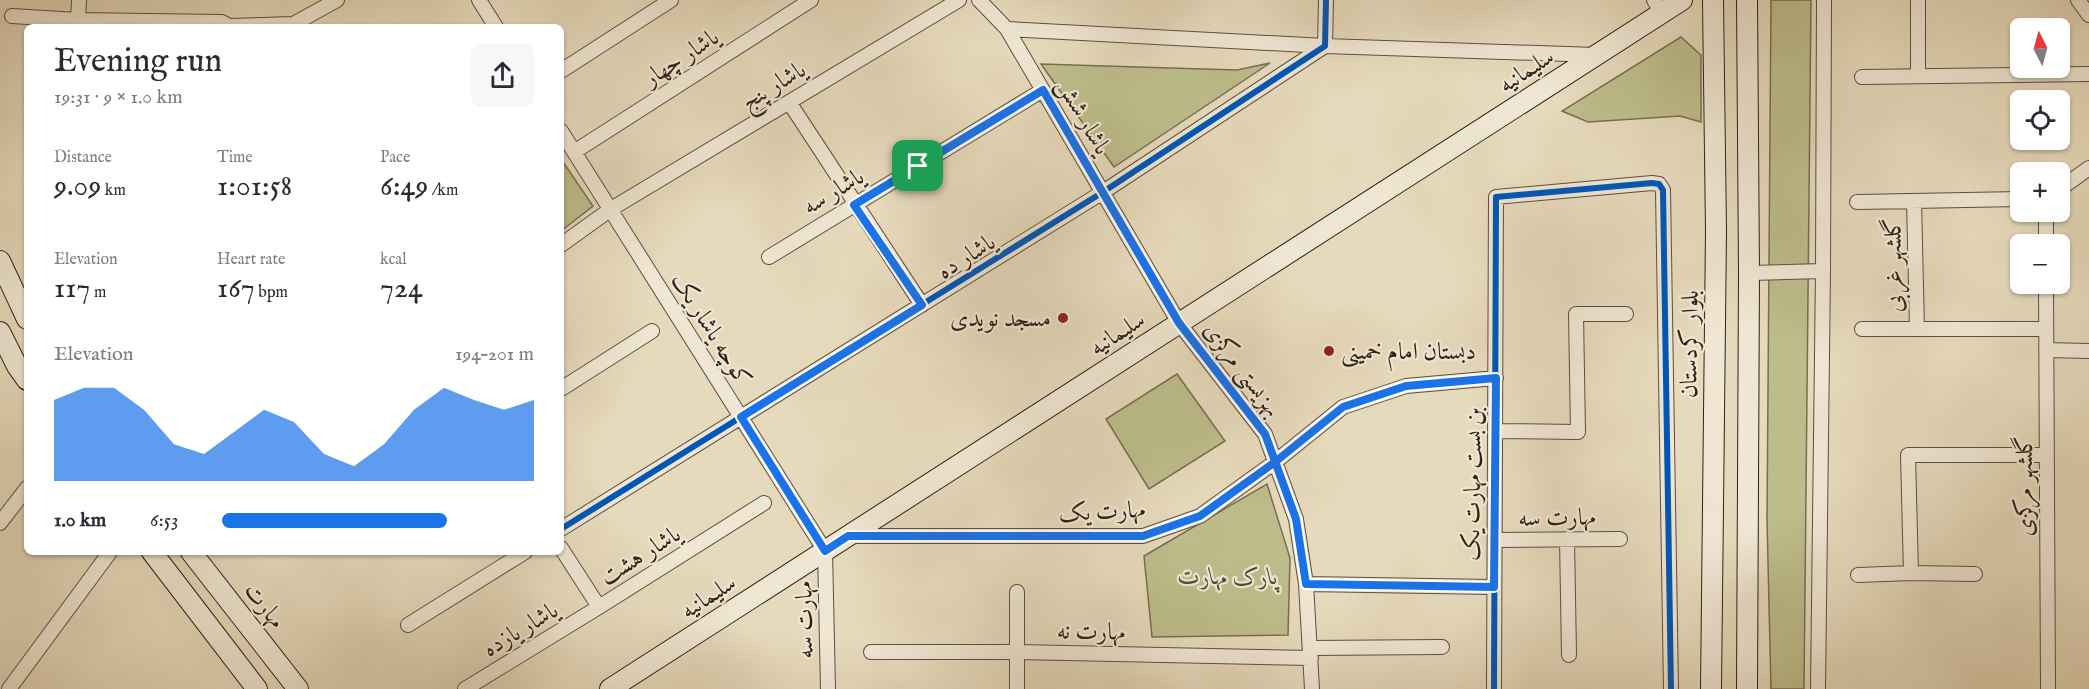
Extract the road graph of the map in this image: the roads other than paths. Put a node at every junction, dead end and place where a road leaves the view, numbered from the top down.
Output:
1 (79, 0) edge
2 (337, 0) edge
3 (479, 0) edge
4 (671, 0) edge
5 (811, 0) edge
6 (959, 0) edge
7 (979, 0) edge
8 (1326, 0) edge
9 (1682, 0) edge
10 (1713, 0) edge
11 (1747, 0) edge
12 (1824, 0) edge
13 (1918, 0) edge
14 (2078, 0) edge
15 (1658, 7) edge
16 (2089, 15) edge
17 (12, 16) dead end
18 (78, 20) junction
19 (226, 24) edge
20 (295, 24) edge
21 (494, 24) edge
22 (1007, 29) junction
23 (1325, 45) junction
24 (1596, 55) junction
25 (564, 69) edge
26 (2089, 74) edge
27 (1918, 76) junction
28 (1862, 77) dead end
29 (1043, 90) junction
30 (789, 102) junction
31 (564, 136) edge
32 (574, 152) junction
33 (2089, 168) edge
34 (2070, 182) edge
35 (1103, 192) junction
36 (2010, 199) edge
37 (1914, 201) junction
38 (1857, 202) dead end
39 (854, 205) junction
40 (611, 209) junction
41 (564, 243) edge
42 (769, 257) dead end
43 (0, 261) edge
44 (1823, 271) junction
45 (1749, 273) junction
46 (2046, 294) edge
47 (922, 305) junction
48 (24, 313) edge
49 (1626, 314) dead end
50 (1179, 323) junction
51 (1862, 329) dead end
52 (1917, 329) junction
53 (2046, 329) junction
54 (652, 331) dead end
55 (0, 332) edge
56 (2046, 350) junction
57 (2089, 351) edge
58 (24, 376) edge
59 (1496, 378) junction
60 (564, 387) edge
61 (741, 417) junction
62 (1496, 431) junction
63 (2047, 455) junction
64 (1275, 462) junction
65 (24, 492) edge
66 (764, 503) dead end
67 (0, 523) edge
68 (564, 527) edge
69 (848, 536) junction
70 (1567, 539) junction
71 (1620, 539) dead end
72 (1495, 540) junction
73 (825, 551) junction
74 (564, 553) edge
75 (108, 555) edge
76 (154, 555) edge
77 (193, 555) edge
78 (520, 555) edge
79 (1911, 573) junction
80 (1975, 574) dead end
81 (1858, 575) dead end
82 (1306, 584) junction
83 (1494, 587) junction
84 (1017, 592) dead end
85 (599, 607) junction
86 (408, 625) dead end
87 (1442, 647) dead end
88 (871, 651) dead end
89 (1017, 652) junction
90 (1311, 653) junction
91 (1569, 655) dead end
92 (9, 689) edge
93 (257, 689) edge
94 (297, 689) edge
95 (465, 689) edge
96 (610, 689) edge
97 (828, 689) edge
98 (1017, 689) edge
99 (1312, 689) edge
100 (1494, 689) edge
101 (1671, 689) edge
102 (1711, 689) edge
103 (1747, 689) edge
104 (1818, 689) edge
105 (2048, 689) edge

1 - 18 street
2 - 20 street
3 - 21 street
4 - 25 street
5 - 32 street, یاشار چهار
6 - 30 street, یاشار پنج
7 - 22 street, یاشار شش
8 - 23 street
9 - 15 main road, سلیمانیه
10 - 102 main road, بلوار کردستان
11 - 45 main road
12 - 44 street
13 - 27 street
14 - 16 street
15 - 24 main road, سلیمانیه
17 - 18 street
18 - 19 street
22 - 23 street
22 - 29 street, یاشار شش
23 - 24 street
23 - 35 street, یاشار ده
24 - 50 main road, سلیمانیه
26 - 27 street
27 - 28 street
29 - 35 street, یاشار شش
29 - 39 street, یاشار سه
30 - 39 street
30 - 40 street, یاشار پنج
31 - 32 street, کوچه یاشار یک
32 - 40 street, کوچه یاشار یک
33 - 34 street
35 - 47 street, یاشار ده
35 - 50 street, یاشار شش
36 - 37 street
37 - 38 street
37 - 52 street, گلشهر غربی
39 - 42 street, یاشار سه
39 - 47 street
40 - 41 street
40 - 61 street, کوچه یاشار یک
43 - 48 main road
44 - 45 street
44 - 104 street
45 - 103 main road
46 - 53 street, گلشهر مرکزی
47 - 61 street, یاشار ده
49 - 62 street
50 - 64 street, بهزیستی مرکزی
50 - 69 main road, سلیمانیه
51 - 52 street
52 - 53 street
53 - 56 street, گلشهر مرکزی
54 - 60 street
55 - 58 main road
56 - 57 street
56 - 63 street, گلشهر مرکزی
59 - 62 street, بن بست مهارت یک
59 - 64 street, مهارت یک
59 - 101 street, بن بست مهارت یک
61 - 68 street, یاشار ده
61 - 73 street, کوچه یاشار یک
62 - 72 street, بن بست مهارت یک
63 - 79 street
63 - 105 street, گلشهر مرکزی
64 - 69 street, مهارت یک
64 - 82 street, بهزیستی مرکزی
65 - 67 street
66 - 85 street, یاشار هشت
69 - 73 main road, سلیمانیه
70 - 71 street, مهارت سه
70 - 72 street, مهارت سه
70 - 91 street
72 - 83 street, بن بست مهارت یک
73 - 96 main road, سلیمانیه
73 - 97 street, مهارت سه
74 - 85 street, یاشار هشت
75 - 92 street
76 - 93 main road
77 - 94 main road, مهارت
78 - 86 street
79 - 80 street
79 - 81 street
82 - 83 street
82 - 90 street, بهزیستی مرکزی
83 - 100 street, بن بست مهارت یک
84 - 89 street
85 - 95 street, یاشار یازده
87 - 90 street, مهارت نه
88 - 89 street, مهارت نه
89 - 90 street, مهارت نه
89 - 98 street
90 - 99 street, بهزیستی مرکزی

